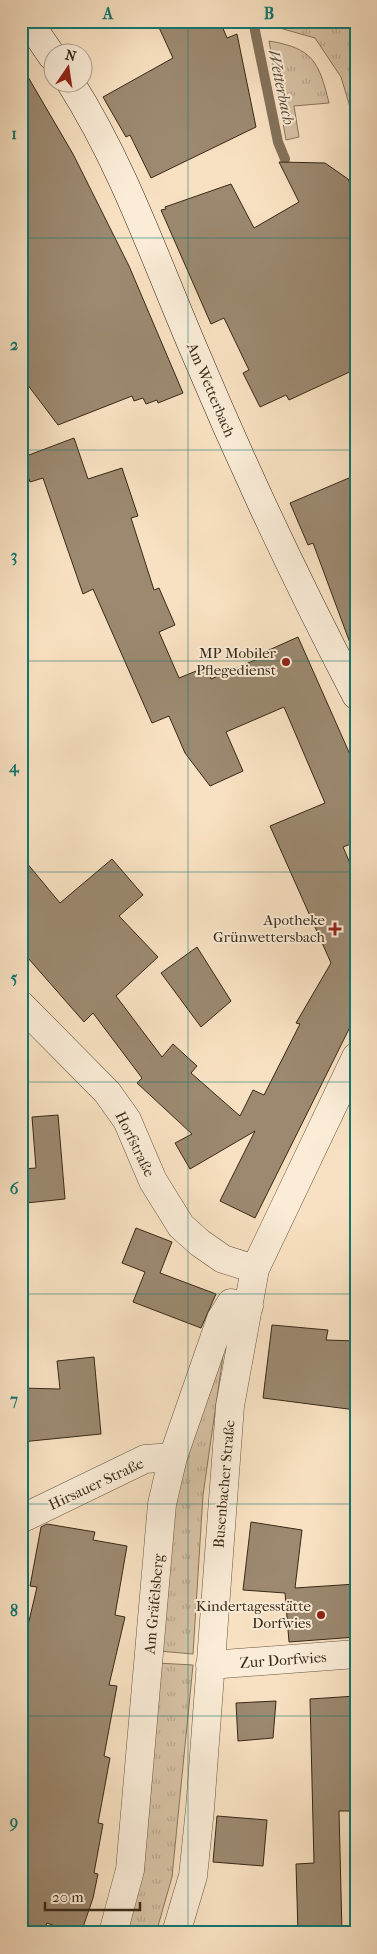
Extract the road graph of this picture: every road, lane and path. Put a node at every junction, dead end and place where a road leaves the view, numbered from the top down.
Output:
1 (28, 21) edge
2 (42, 42) edge
3 (75, 92) edge
4 (356, 695) edge
5 (21, 1005) edge
6 (356, 1057) edge
7 (255, 1270) junction
8 (249, 1306) junction
9 (173, 1457) junction
10 (21, 1519) edge
11 (356, 1654) edge
12 (210, 1665) junction
13 (112, 1933) edge
14 (176, 1933) edge

1 - 2 street
3 - 4 street, Am Wetterbach
5 - 7 street, Horfstraße
6 - 7 street, Busenbacher Straße
7 - 8 street, Busenbacher Straße
8 - 9 street, Am Gräfelsberg
8 - 12 street, Busenbacher Straße
9 - 10 street, Hirsauer Straße
9 - 13 street, Am Gräfelsberg
11 - 12 street, Zur Dorfwies
12 - 14 street, Busenbacher Straße

